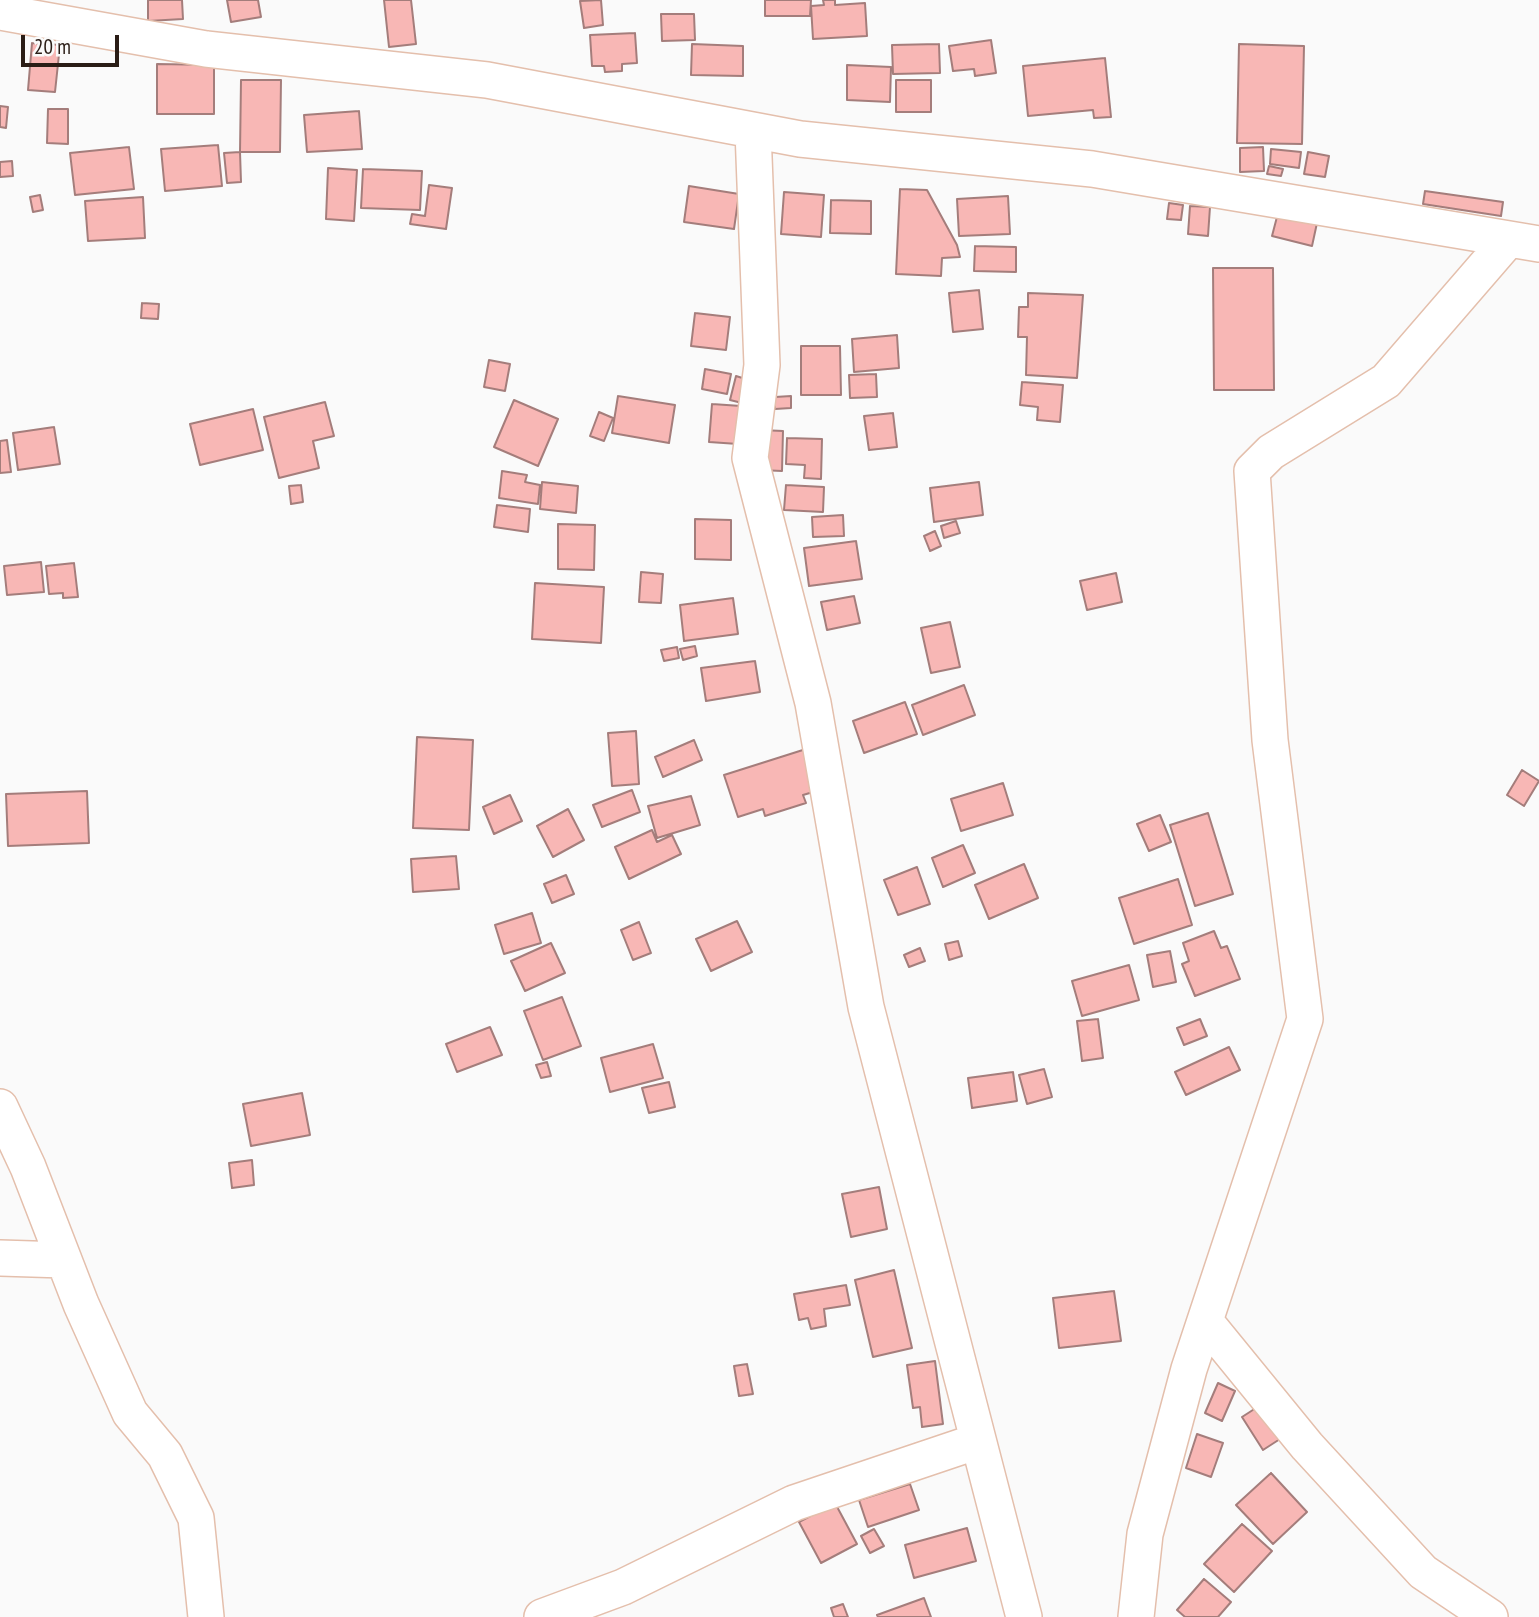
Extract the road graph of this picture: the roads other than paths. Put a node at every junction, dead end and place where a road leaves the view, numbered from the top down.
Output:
1 (0, 12) edge
2 (753, 131) junction
3 (1523, 243) edge
4 (0, 1107) edge
5 (0, 1258) edge
6 (64, 1260) junction
7 (1205, 1321) junction
8 (978, 1441) junction
9 (206, 1617) edge
10 (542, 1617) edge
11 (1024, 1617) edge
12 (1136, 1617) edge
13 (1490, 1617) edge

1 - 2 street
2 - 3 street
2 - 8 street
3 - 7 street
4 - 6 street
5 - 6 street
6 - 9 street
7 - 12 street
7 - 13 street
8 - 10 street
8 - 11 street

